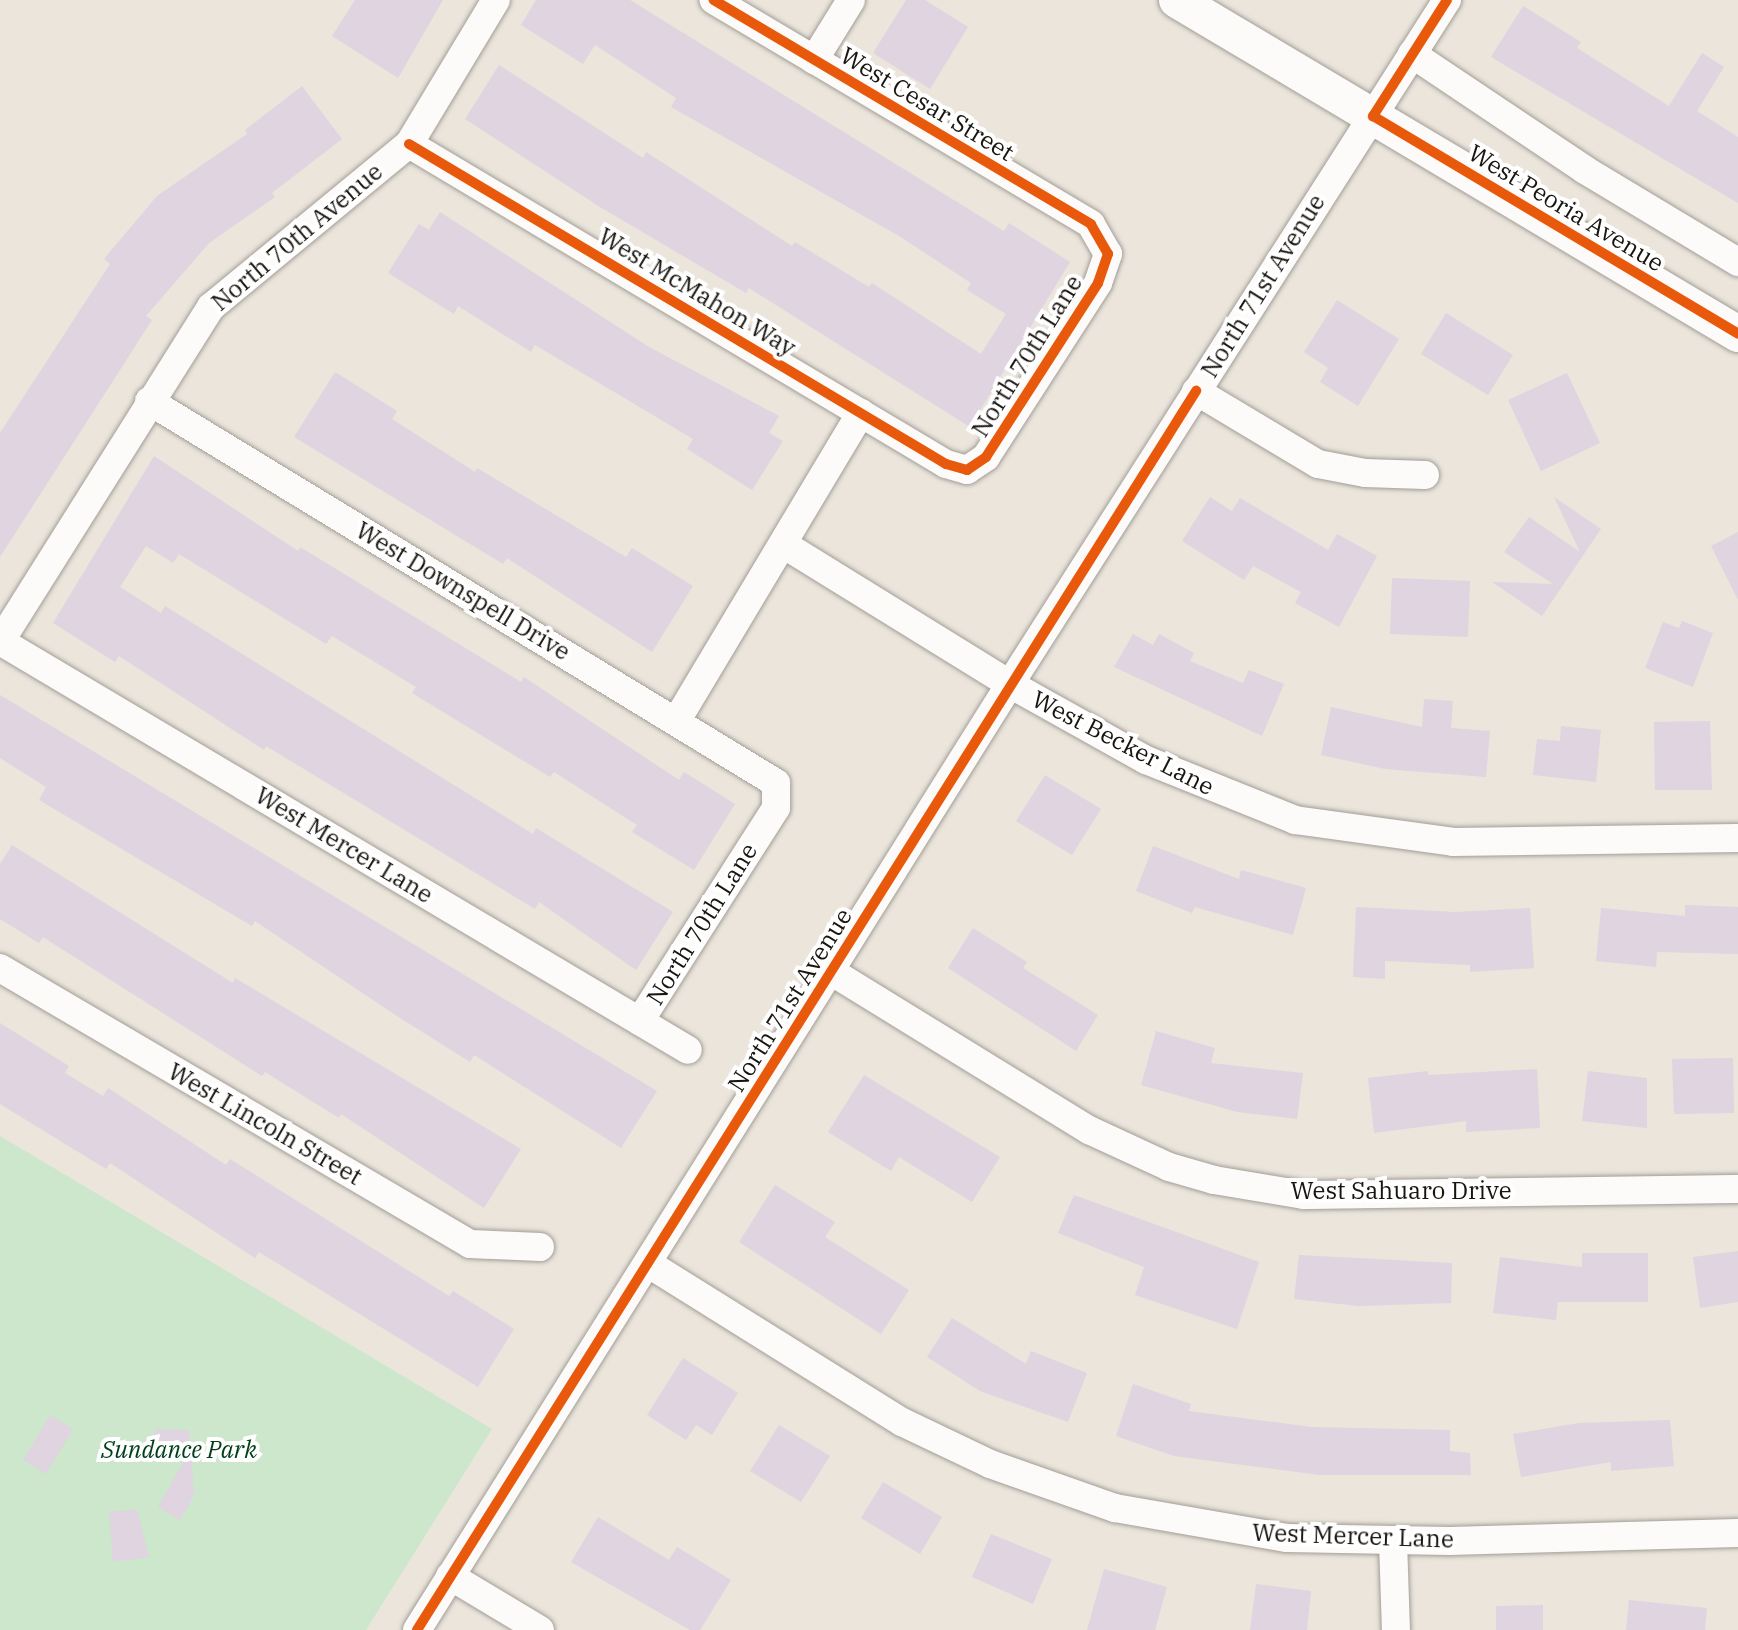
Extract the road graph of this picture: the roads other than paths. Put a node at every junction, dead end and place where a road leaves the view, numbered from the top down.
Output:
1 (496, 0) edge
2 (714, 0) edge
3 (851, 0) edge
4 (1177, 0) edge
5 (1447, 0) edge
6 (1412, 54) junction
7 (814, 60) junction
8 (1373, 116) junction
9 (409, 144) junction
10 (1108, 254) joint
11 (1738, 262) edge
12 (1738, 334) edge
13 (1196, 391) junction
14 (149, 401) junction
15 (861, 413) junction
16 (967, 470) joint
17 (1425, 475) dead end
18 (783, 544) junction
19 (0, 642) edge
20 (1010, 684) junction
21 (677, 720) junction
22 (776, 783) joint
23 (1738, 838) edge
24 (0, 968) edge
25 (832, 972) junction
26 (640, 1021) junction
27 (688, 1050) dead end
28 (1738, 1189) edge
29 (540, 1247) dead end
30 (649, 1264) junction
31 (1738, 1533) edge
32 (1393, 1541) junction
33 (450, 1576) junction
34 (417, 1630) edge
35 (540, 1630) edge
36 (1396, 1630) edge

1 - 9 street, North 70th Avenue
2 - 7 street, West Cesar Street
3 - 7 street
4 - 8 main road, West Peoria Avenue
5 - 6 street, North 71st Avenue
6 - 8 street, North 71st Avenue
6 - 11 street, West Peoria Avenue
7 - 10 street, West Cesar Street
8 - 12 main road, West Peoria Avenue
8 - 13 street, North 71st Avenue
9 - 14 street, North 70th Avenue
9 - 15 street, West McMahon Way
10 - 16 street, North 70th Lane
13 - 17 street
13 - 20 street, North 71st Avenue
14 - 19 street, North 70th Avenue
14 - 21 street, West Downspell Drive
15 - 16 street, West McMahon Way
15 - 18 street
18 - 20 street, West Becker Lane
18 - 21 street
19 - 26 street, West Mercer Lane
20 - 23 street, West Becker Lane
20 - 25 street, North 71st Avenue
21 - 22 street, West Downspell Drive
22 - 26 street, North 70th Lane
24 - 29 street, West Lincoln Street
25 - 28 street, West Sahuaro Drive
25 - 30 street, North 71st Avenue
26 - 27 street, West Mercer Lane
30 - 32 street, West Mercer Lane
30 - 33 street, North 71st Avenue
31 - 32 street, West Mercer Lane
32 - 36 street
33 - 34 street, North 71st Avenue
33 - 35 street

